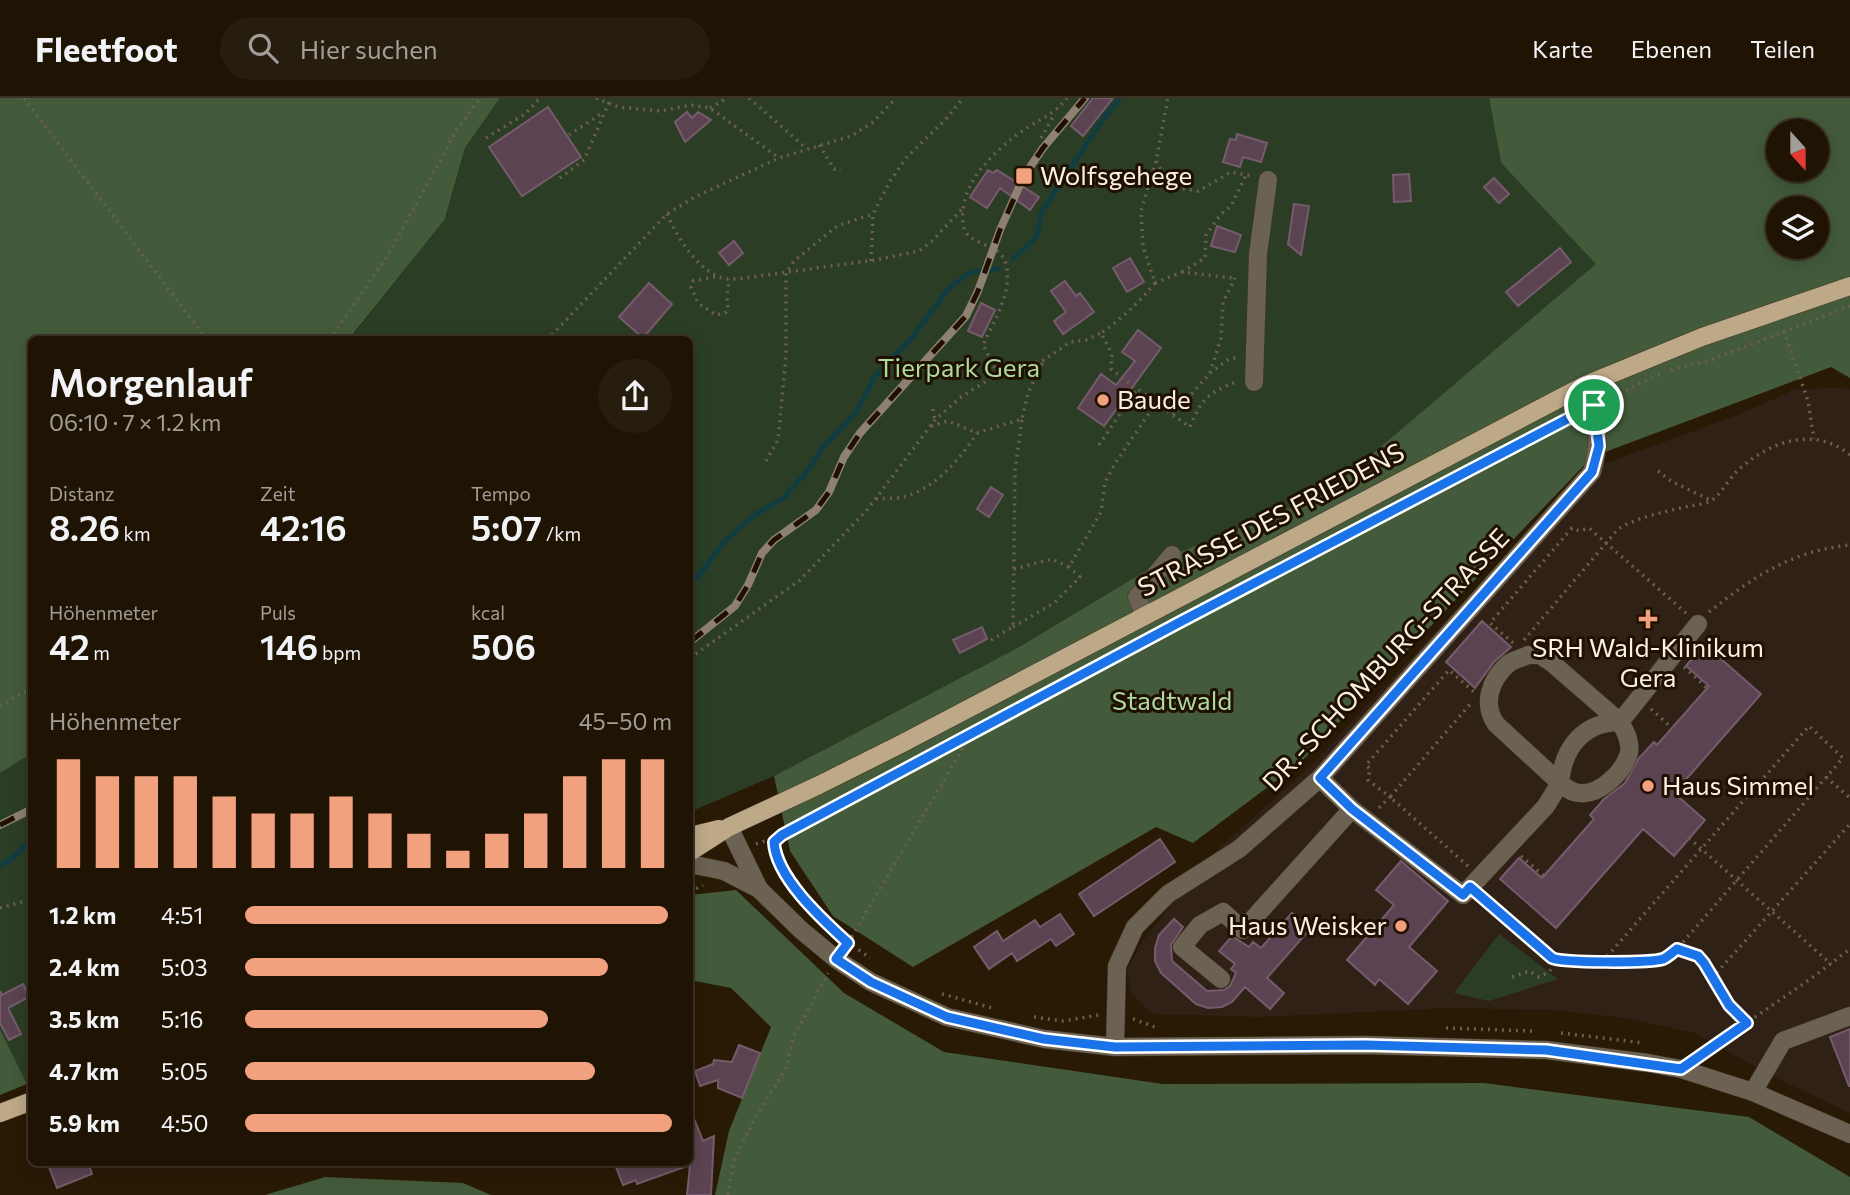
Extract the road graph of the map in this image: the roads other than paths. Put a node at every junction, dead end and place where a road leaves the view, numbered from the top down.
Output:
1 (1268, 180) road end
2 (1850, 286) edge
3 (1254, 382) road end
4 (1585, 385) junction
5 (1172, 555) dead end
6 (1145, 616) junction
7 (1698, 624) road end
8 (1620, 722) junction
9 (1320, 778) junction
10 (1560, 783) junction
11 (1352, 809) junction
12 (729, 827) junction
13 (693, 835) edge
14 (693, 850) edge
15 (693, 865) edge
16 (759, 889) junction
17 (1221, 979) dead end
18 (1850, 1016) edge
19 (1115, 1047) junction
20 (1753, 1092) junction
21 (28, 1102) edge
22 (0, 1113) edge
23 (1850, 1133) edge

1 - 3 street
2 - 4 main road, STRASSE DES FRIEDENS
4 - 6 main road, STRASSE DES FRIEDENS
4 - 9 street, DR.-SCHOMBURG-STRASSE
5 - 6 street
6 - 12 main road, STRASSE DES FRIEDENS
7 - 8 street
8 - 10 street
8 - 10 street
8 - 10 street
9 - 11 street
9 - 19 street, DR.-SCHOMBURG-STRASSE
10 - 11 street
11 - 17 street
12 - 13 main road, STRASSE DES FRIEDENS
12 - 14 main road, STRASSE DES FRIEDENS
12 - 16 street
15 - 16 street
16 - 19 street
18 - 20 street
19 - 20 street
20 - 23 street
21 - 22 main road

